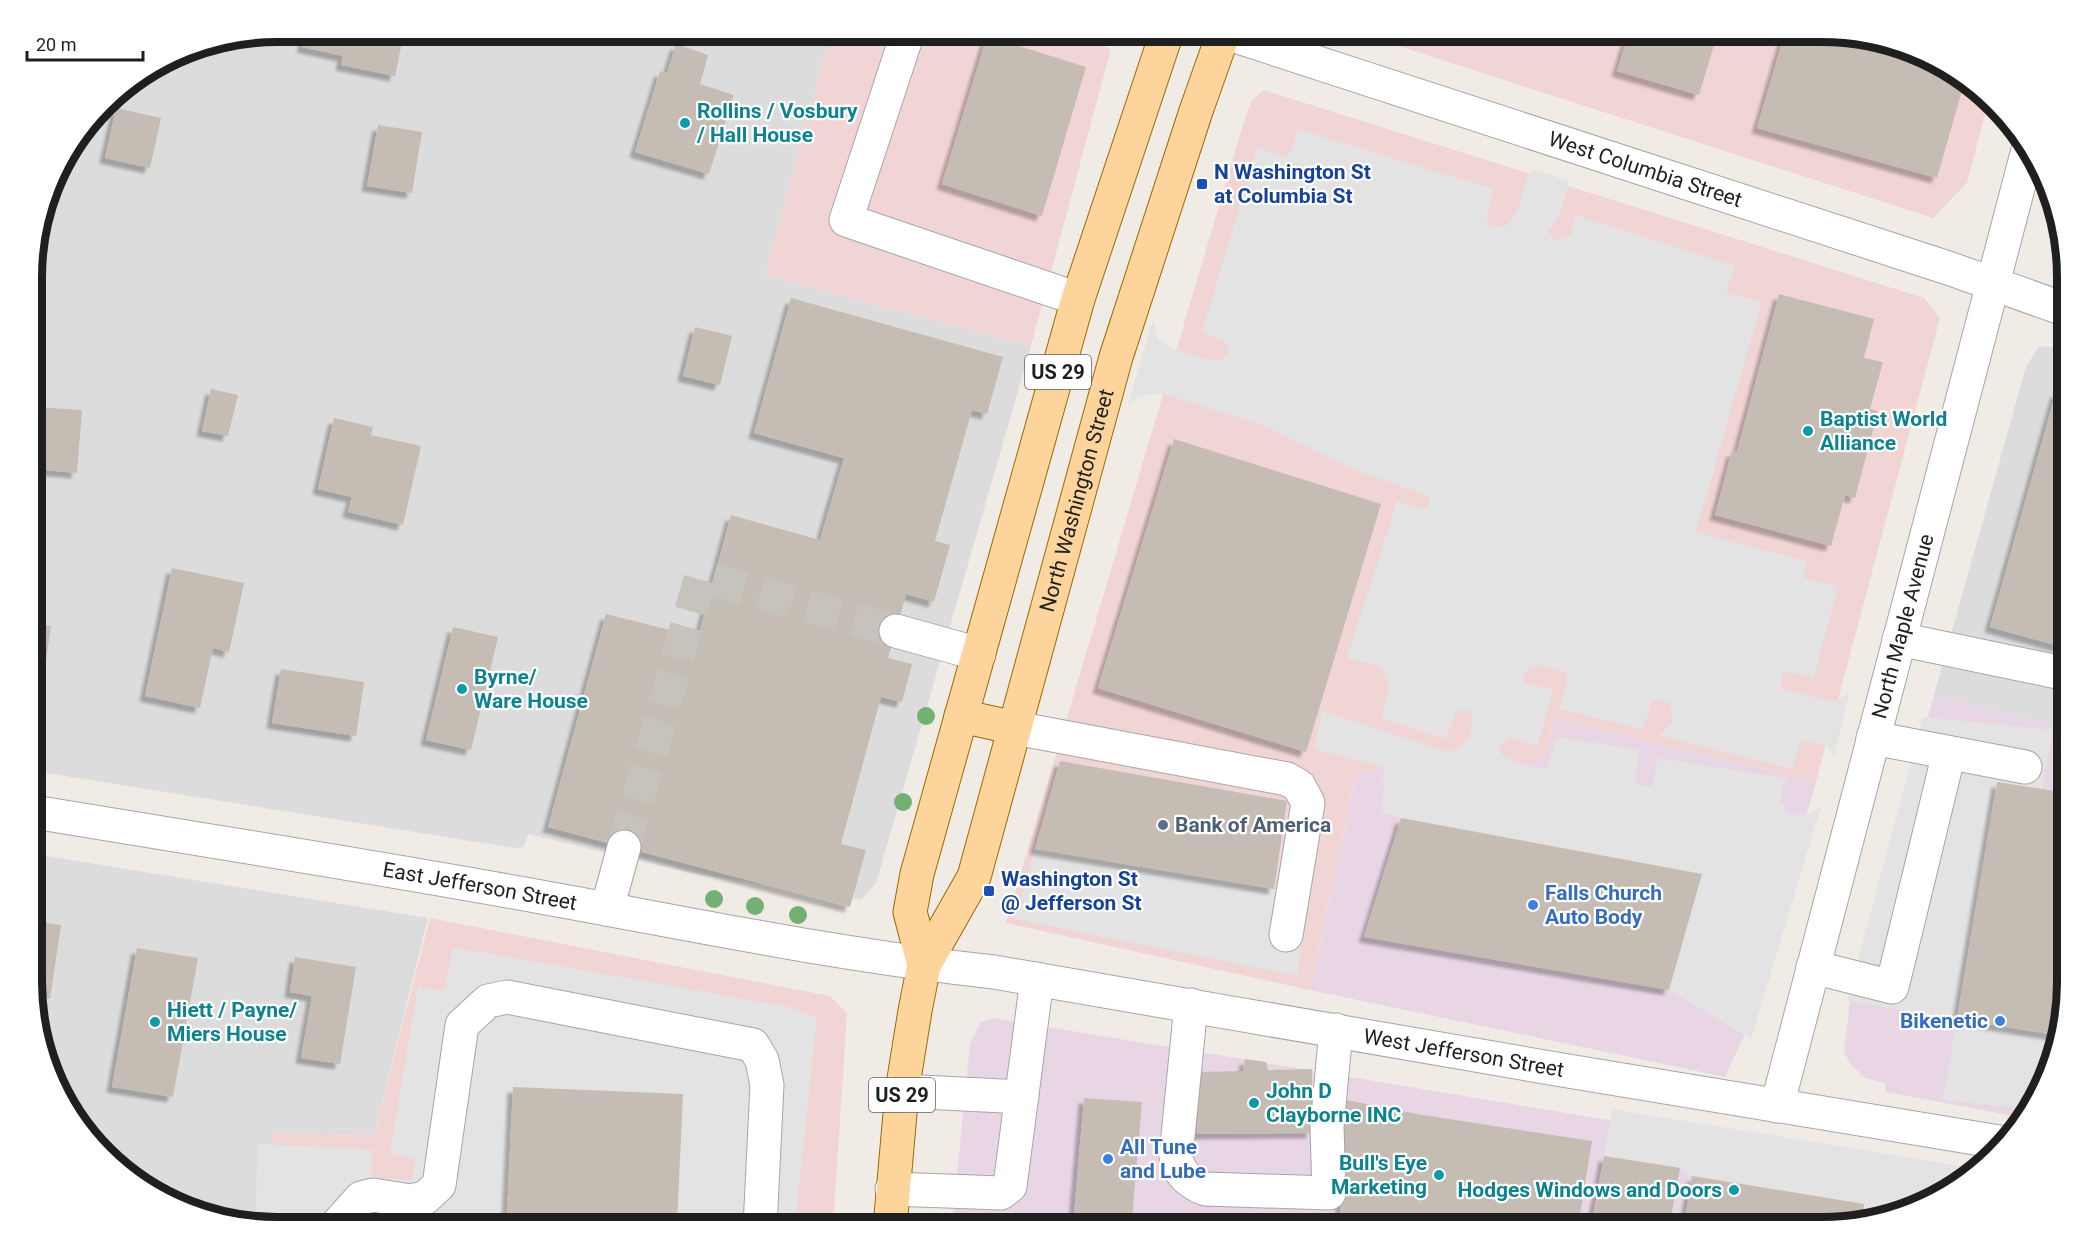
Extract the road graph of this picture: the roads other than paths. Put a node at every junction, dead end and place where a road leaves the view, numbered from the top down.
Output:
1 (905, 42) edge
2 (1164, 42) edge
3 (1220, 42) edge
4 (1255, 42) edge
5 (2025, 159) edge
6 (1992, 283) junction
7 (1078, 299) junction
8 (2057, 306) edge
9 (896, 631) tunnel mouth
10 (1899, 639) junction
11 (979, 654) junction
12 (2057, 672) edge
13 (961, 716) junction
14 (1015, 728) junction
15 (1873, 738) junction
16 (1949, 753) junction
17 (2025, 767) dead end
18 (42, 813) edge
19 (624, 847) tunnel mouth
20 (608, 909) junction
21 (1286, 935) dead end
22 (924, 964) junction
23 (1813, 967) junction
24 (1037, 980) junction
25 (1191, 1005) junction
26 (1336, 1030) junction
27 (902, 1091) junction
28 (1022, 1097) junction
29 (1777, 1106) junction
30 (1995, 1141) edge
31 (892, 1189) junction
32 (344, 1217) edge
33 (760, 1217) edge
34 (891, 1217) edge

1 - 7 street
2 - 7 main road, North Washington Street / US 29
3 - 14 main road, North Washington Street / US 29
4 - 6 street, West Columbia Street
5 - 6 street, North Maple Avenue
6 - 8 street, West Columbia Street
6 - 10 street, North Maple Avenue
7 - 11 main road, North Washington Street / US 29
9 - 11 street
10 - 12 street
10 - 15 street, North Maple Avenue
11 - 13 main road, North Washington Street / US 29
13 - 14 main road
13 - 22 main road, North Washington Street / US 29
14 - 21 street
14 - 22 main road, North Washington Street / US 29
15 - 16 street
15 - 23 street, North Maple Avenue
16 - 17 street
16 - 23 street
18 - 20 street, East Jefferson Street
19 - 20 street
20 - 22 street, East Jefferson Street
22 - 24 street, West Jefferson Street
22 - 27 main road, North Washington Street / US 29
23 - 29 street, North Maple Avenue
24 - 25 street, West Jefferson Street
24 - 28 street
25 - 26 street, West Jefferson Street
25 - 26 street
26 - 29 street, West Jefferson Street
27 - 28 street
27 - 31 main road, North Washington Street / US 29
28 - 31 street
29 - 30 street, West Jefferson Street
31 - 34 main road, North Washington Street / US 29
32 - 33 street

